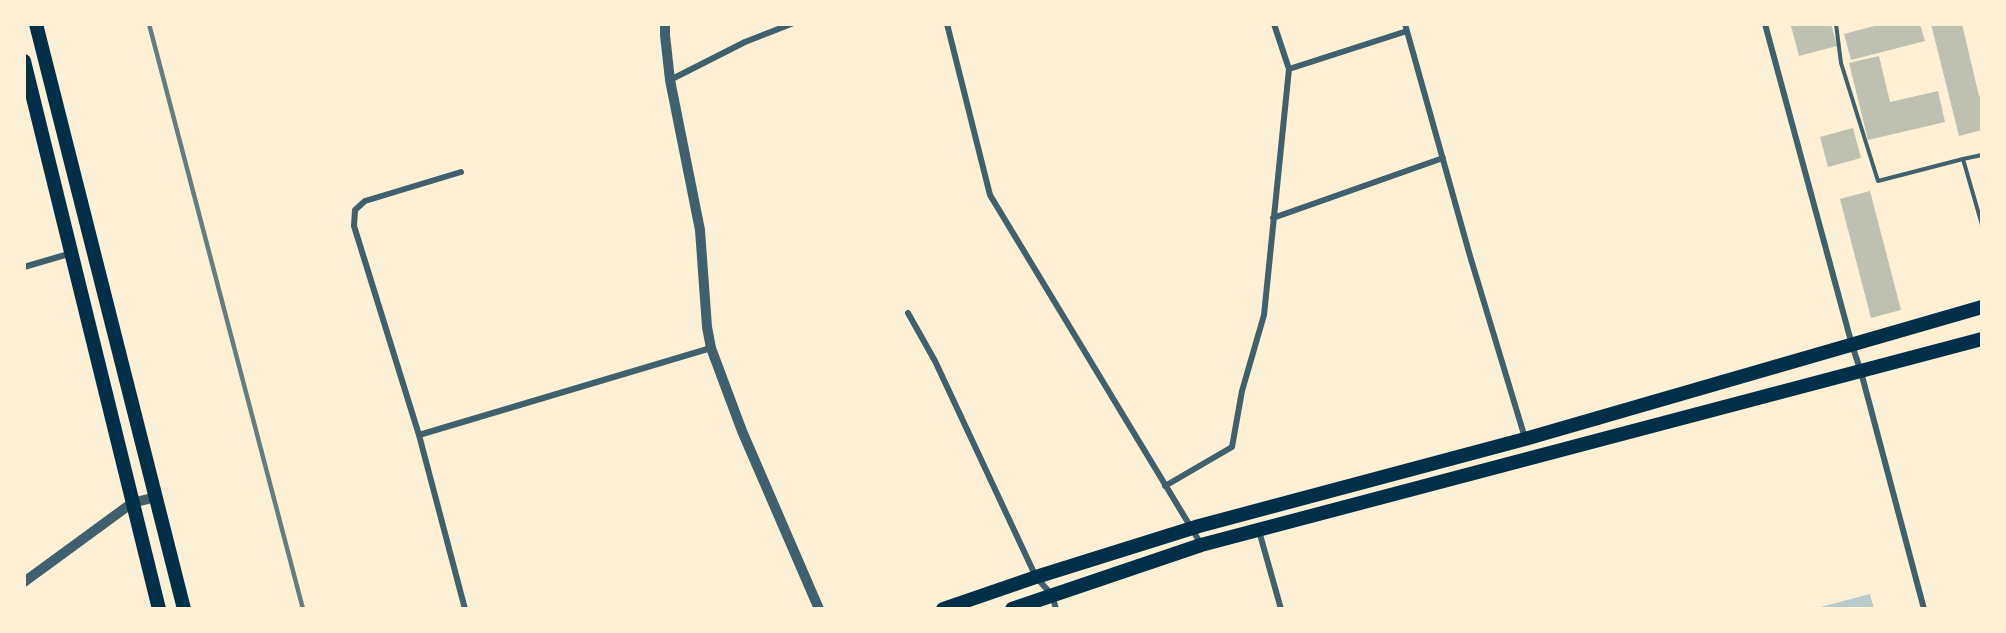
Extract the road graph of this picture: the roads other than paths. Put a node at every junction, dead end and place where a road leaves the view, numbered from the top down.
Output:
1 (36, 24) edge
2 (665, 24) edge
3 (791, 24) edge
4 (947, 24) edge
5 (1274, 24) edge
6 (1764, 24) edge
7 (1836, 24) edge
8 (1406, 27) edge
9 (24, 61) edge
10 (1289, 69) junction
11 (47, 70) junction
12 (26, 75) edge
13 (670, 80) junction
14 (1982, 154) edge
15 (1443, 158) junction
16 (1963, 159) junction
17 (460, 172) dead end
18 (84, 209) junction
19 (62, 213) junction
20 (1274, 218) junction
21 (1982, 225) edge
22 (72, 253) junction
23 (24, 267) edge
24 (1982, 307) edge
25 (909, 314) dead end
26 (1982, 339) edge
27 (117, 344) junction
28 (1852, 345) junction
29 (711, 348) junction
30 (95, 349) junction
31 (1861, 372) junction
32 (419, 435) junction
33 (1525, 439) junction
34 (1165, 486) junction
35 (156, 497) junction
36 (132, 503) junction
37 (1191, 529) junction
38 (1258, 531) junction
39 (1201, 545) junction
40 (1036, 577) junction
41 (24, 582) edge
42 (1054, 602) edge
43 (159, 609) edge
44 (184, 609) edge
45 (465, 609) edge
46 (819, 609) edge
47 (943, 609) edge
48 (1012, 609) edge
49 (1281, 609) edge
50 (1924, 609) edge

1 - 11 highway
2 - 13 street
3 - 13 street
4 - 34 street
5 - 10 street
6 - 28 street
7 - 16 lane
8 - 10 street
8 - 15 street
9 - 12 highway
10 - 20 street
11 - 12 street
11 - 18 highway
12 - 19 highway
13 - 29 street
14 - 16 lane
15 - 20 street
15 - 33 street
16 - 21 lane
17 - 32 street
18 - 19 highway
18 - 27 highway
19 - 22 highway
20 - 34 street
22 - 23 street
22 - 30 highway
24 - 28 highway
25 - 40 street
26 - 31 highway
27 - 30 highway
27 - 35 highway
28 - 31 street
28 - 33 highway
29 - 32 street
29 - 46 street
30 - 36 highway
31 - 38 highway
31 - 50 street
32 - 45 street
33 - 37 highway
34 - 37 street
35 - 36 street
35 - 44 highway
36 - 41 street
36 - 43 highway
37 - 39 street
37 - 40 highway
38 - 39 highway
38 - 49 street
39 - 42 highway
40 - 42 street
40 - 47 highway
42 - 48 highway

